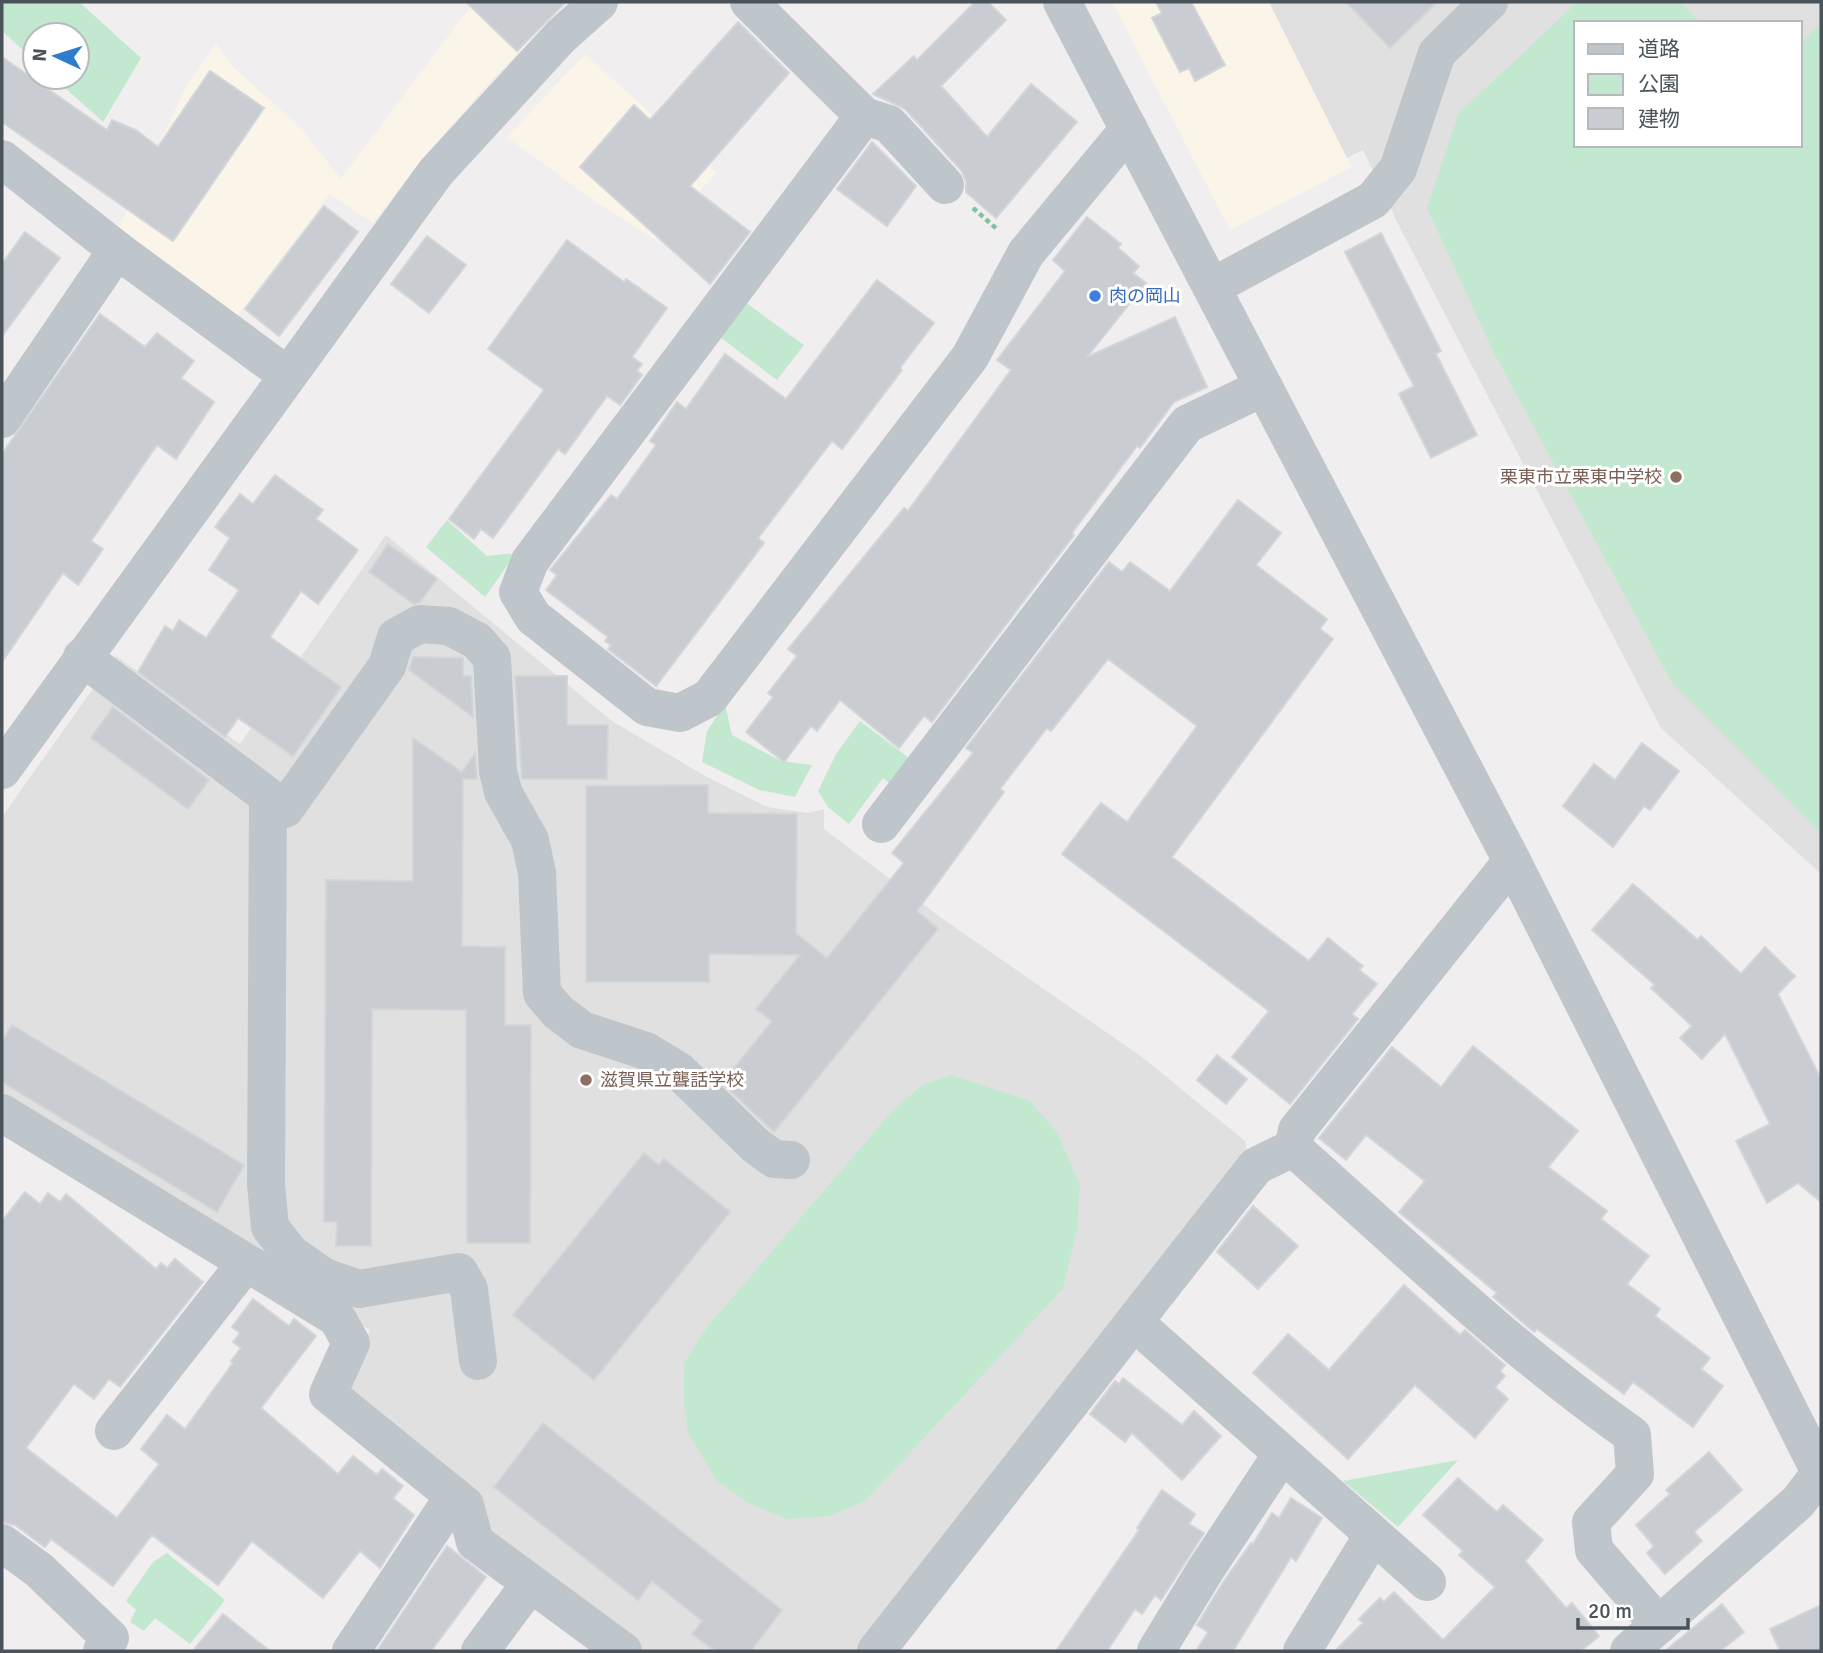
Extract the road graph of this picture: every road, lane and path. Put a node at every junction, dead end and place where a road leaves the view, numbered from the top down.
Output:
1 (599, 2) edge
2 (749, 2) edge
3 (1062, 2) edge
4 (1489, 2) edge
5 (864, 116) junction
6 (1129, 130) junction
7 (2, 159) edge
8 (945, 185) joint
9 (117, 250) junction
10 (1026, 253) junction
11 (1212, 287) junction
12 (287, 375) junction
13 (1264, 387) junction
14 (2, 419) edge
15 (82, 657) junction
16 (2, 770) edge
17 (268, 797) junction
18 (881, 824) dead end
19 (1512, 861) junction
20 (2, 1113) edge
21 (1293, 1147) junction
22 (791, 1160) dead end
23 (245, 1265) junction
24 (1134, 1322) junction
25 (478, 1361) dead end
26 (114, 1430) dead end
27 (1282, 1454) junction
28 (1821, 1473) edge
29 (454, 1496) junction
30 (1372, 1536) junction
31 (2, 1543) edge
32 (1427, 1582) dead end
33 (530, 1584) junction
34 (1659, 1625) junction
35 (102, 1651) edge
36 (351, 1651) edge
37 (480, 1651) edge
38 (623, 1651) edge
39 (876, 1651) edge
40 (1156, 1651) edge
41 (1302, 1651) edge
42 (1629, 1651) edge

1 - 12 street
2 - 5 street
3 - 6 street
4 - 11 street
5 - 8 street
5 - 10 street
6 - 10 street
6 - 11 street
7 - 9 street
8 - 10 path
9 - 12 street
9 - 14 street
11 - 13 street
12 - 15 street
13 - 18 street
13 - 19 street
15 - 16 street
15 - 17 street
17 - 22 street
17 - 25 street
19 - 21 street
19 - 28 street
20 - 23 street
21 - 24 street
21 - 34 street
23 - 26 street
23 - 29 street
24 - 27 street
24 - 39 street
27 - 30 street
27 - 40 street
28 - 34 street
29 - 33 street
29 - 36 street
30 - 32 street
30 - 41 street
31 - 35 street
33 - 37 street
33 - 38 street
34 - 42 street

